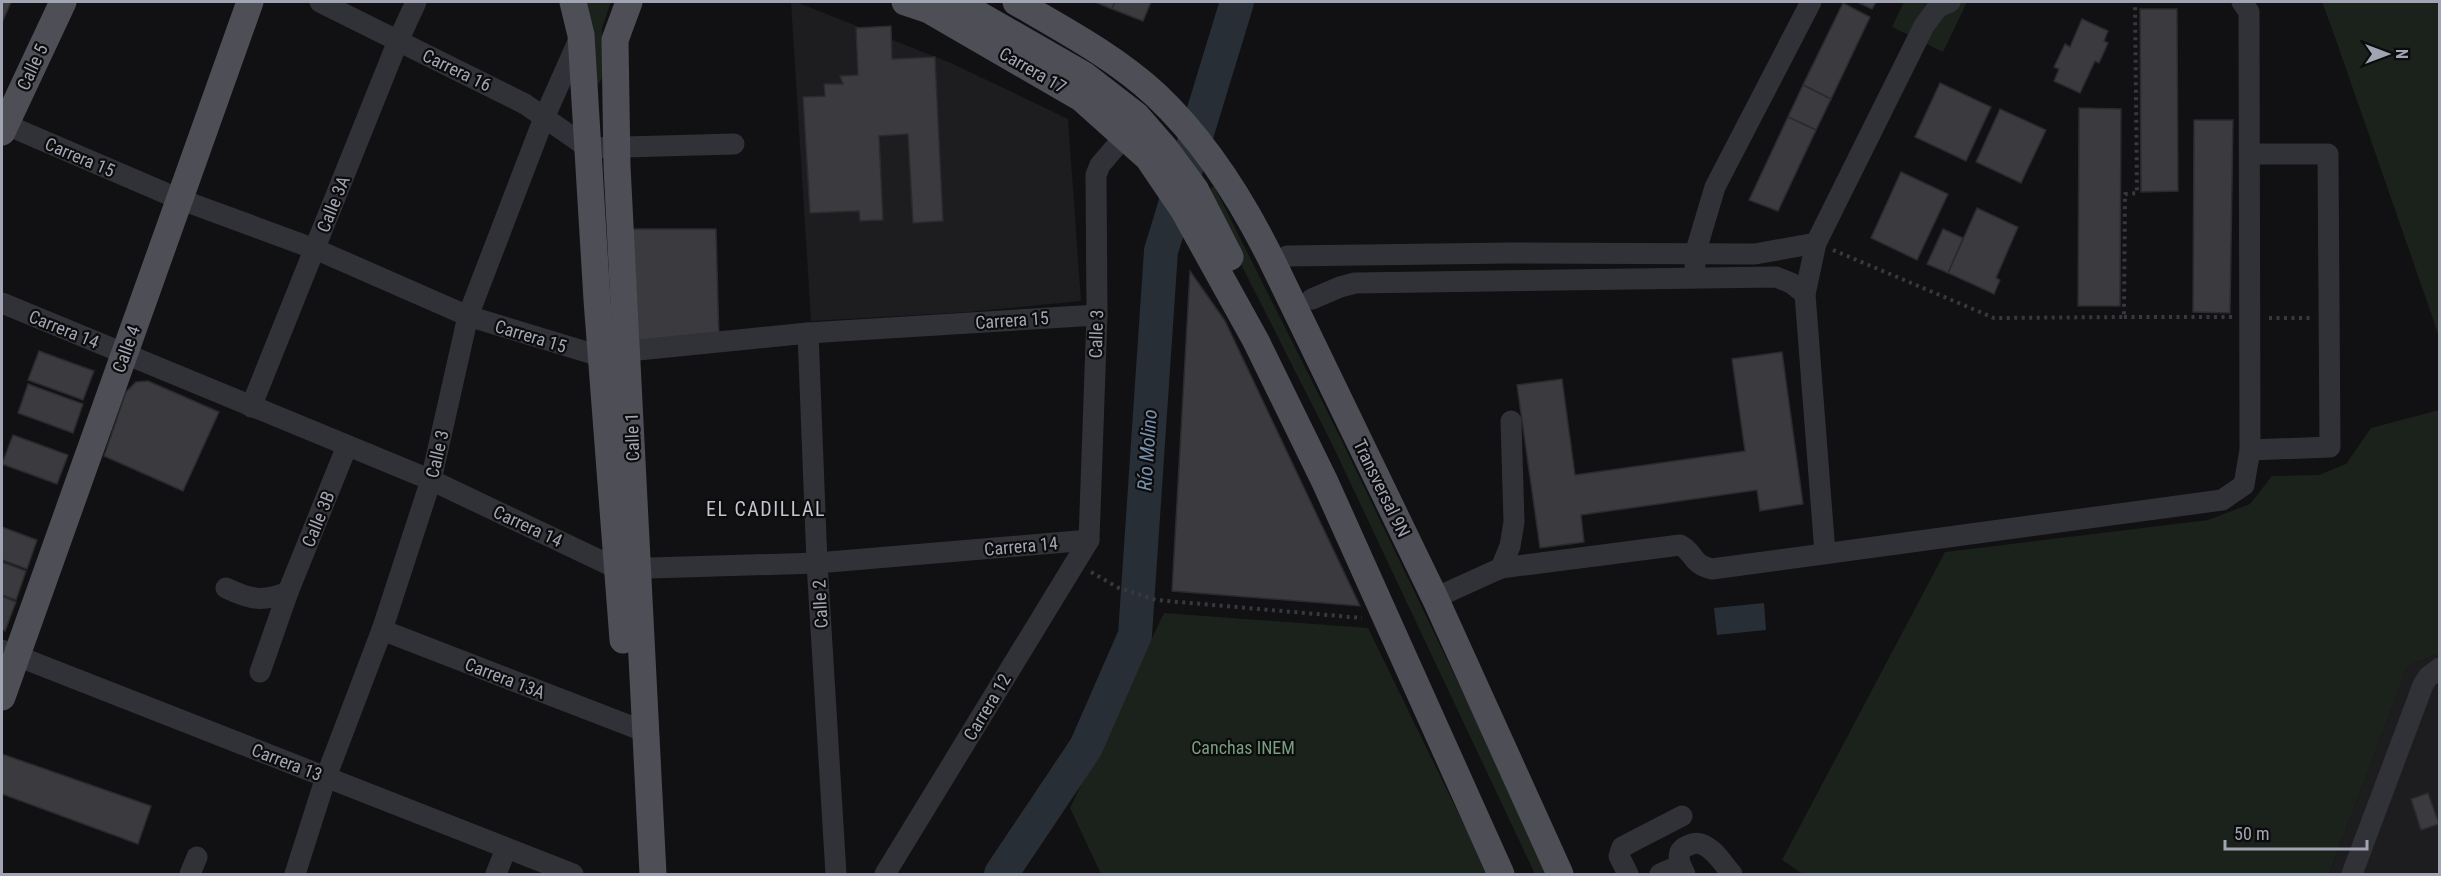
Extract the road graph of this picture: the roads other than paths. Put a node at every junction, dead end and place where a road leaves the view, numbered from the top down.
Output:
1 (63, 2) edge
2 (250, 2) edge
3 (320, 2) edge
4 (416, 2) edge
5 (573, 2) edge
6 (629, 2) edge
7 (905, 2) edge
8 (957, 2) edge
9 (1016, 2) edge
10 (1811, 2) edge
11 (2242, 2) edge
12 (1939, 4) edge
13 (581, 35) junction
14 (398, 41) junction
15 (544, 118) junction
16 (2, 127) edge
17 (1124, 137) junction
18 (734, 144) dead end
19 (588, 148) junction
20 (617, 148) junction
21 (1156, 153) junction
22 (2250, 154) junction
23 (1214, 162) junction
24 (179, 198) junction
25 (1190, 200) junction
26 (1816, 243) junction
27 (315, 249) junction
28 (1695, 254) junction
29 (1287, 256) junction
30 (1695, 278) junction
31 (1805, 294) junction
32 (1312, 299) junction
33 (2, 303) edge
34 (1097, 315) junction
35 (468, 316) junction
36 (808, 333) junction
37 (124, 354) junction
38 (615, 354) junction
39 (252, 407) junction
40 (1511, 421) dead end
41 (347, 446) junction
42 (1321, 446) junction
43 (2250, 450) junction
44 (431, 480) junction
45 (1324, 482) junction
46 (1089, 540) junction
47 (1826, 553) junction
48 (817, 563) junction
49 (1501, 568) junction
50 (628, 569) junction
51 (226, 588) dead end
52 (288, 592) junction
53 (1442, 594) junction
54 (382, 630) junction
55 (9, 653) edge
56 (2439, 668) edge
57 (260, 672) dead end
58 (2, 697) edge
59 (637, 729) junction
60 (326, 777) junction
61 (1682, 816) dead end
62 (506, 849) junction
63 (1683, 870) edge
64 (295, 874) edge
65 (496, 874) edge
66 (573, 874) edge
67 (638, 874) edge
68 (653, 874) edge
69 (836, 874) edge
70 (885, 874) edge
71 (1501, 874) edge
72 (1519, 874) edge
73 (1560, 874) edge
74 (1578, 874) edge
75 (1628, 874) edge
76 (1660, 874) edge
77 (1732, 874) edge
78 (2352, 874) edge

1 - 16 main road, Calle 5
2 - 24 main road, Calle 4
3 - 14 street, Carrera 16
4 - 14 street, Calle 3A
5 - 13 main road, Calle 1
6 - 20 main road, Calle 1
7 - 17 main road, Carrera 17
8 - 21 main road, Carrera 17
9 - 23 main road, Transversal 9N
10 - 28 street
11 - 22 street
12 - 26 street
13 - 15 street, Calle 3
13 - 19 main road, Calle 1
14 - 15 street, Carrera 16
14 - 27 street, Calle 3A
15 - 19 street, Carrera 16
15 - 35 street, Calle 3
16 - 24 street, Carrera 15
17 - 21 main road, Carrera 17
17 - 34 street, Calle 3
18 - 20 street
19 - 20 street
19 - 38 main road, Calle 1
20 - 38 main road, Calle 1
21 - 25 main road, Transversal 9N
22 - 43 street
22 - 43 street
23 - 29 main road
23 - 53 main road, Transversal 9N
24 - 27 street, Carrera 15
24 - 37 main road, Calle 4
25 - 42 main road, Transversal 9N
25 - 45 main road, Transversal 9N
26 - 28 street
26 - 31 street
27 - 35 street, Carrera 15
27 - 39 street, Calle 3A
28 - 29 street
28 - 30 street
29 - 32 main road
30 - 31 street
30 - 32 street
31 - 47 street
32 - 53 main road
33 - 37 street, Carrera 14
34 - 36 street, Carrera 15
34 - 46 street, Calle 3
35 - 38 street, Carrera 15
35 - 44 street, Calle 3
36 - 38 street, Carrera 15
36 - 48 street, Calle 2
37 - 39 street, Carrera 14
37 - 55 main road, Calle 4
38 - 50 main road, Calle 1
39 - 41 street, Carrera 14
40 - 49 street
41 - 44 street, Carrera 14
41 - 52 street, Calle 3B
42 - 45 main road
42 - 72 main road, Transversal 9N
43 - 47 street
44 - 50 street, Carrera 14
44 - 54 street, Calle 3
45 - 71 main road, Transversal 9N
46 - 48 street, Carrera 14
46 - 70 street, Carrera 12
47 - 49 street
48 - 50 street, Carrera 14
48 - 69 street, Calle 2
49 - 53 street
50 - 59 main road, Calle 1
51 - 52 street
52 - 57 street, Calle 3B
53 - 73 main road, Transversal 9N
53 - 74 main road
54 - 59 street, Carrera 13A
54 - 60 street, Calle 3
55 - 58 main road, Calle 4
55 - 60 street, Carrera 13
56 - 78 street
59 - 67 main road, Calle 1
59 - 68 main road, Calle 1
60 - 62 street, Carrera 13
60 - 64 street, Calle 3
61 - 75 street
62 - 65 street
62 - 66 street, Carrera 13
63 - 76 street
63 - 77 street

